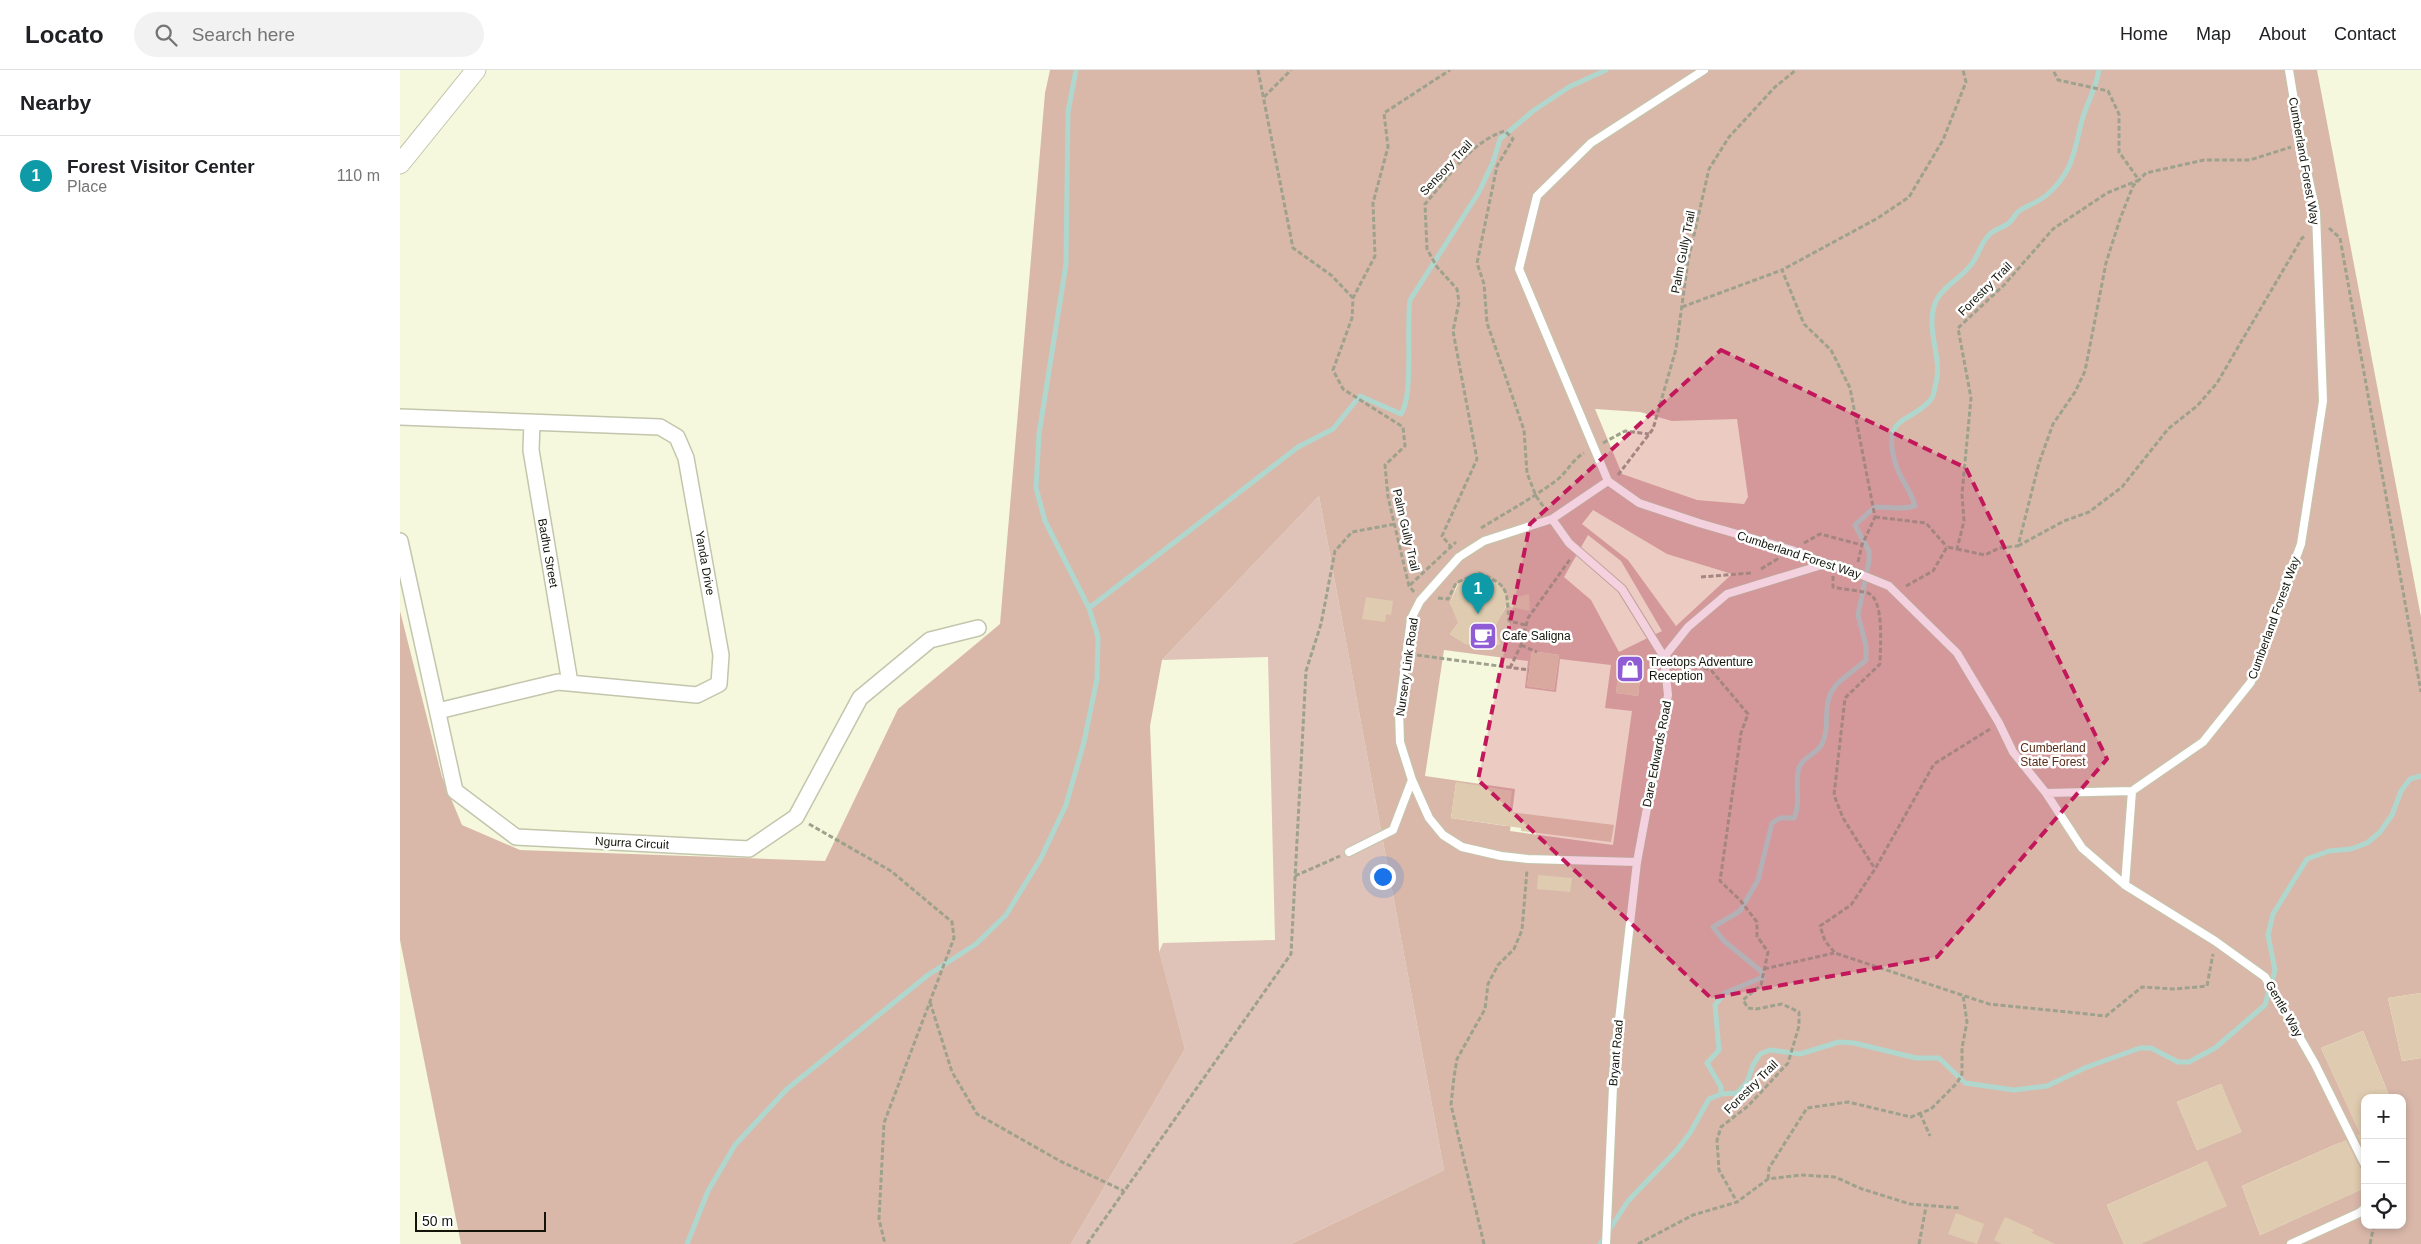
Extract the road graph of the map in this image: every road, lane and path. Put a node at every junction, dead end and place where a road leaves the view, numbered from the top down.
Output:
1 (476, 70) edge
2 (1258, 70) edge
3 (1292, 70) edge
4 (1450, 70) edge
5 (1704, 70) edge
6 (1796, 70) edge
7 (1963, 70) edge
8 (2053, 70) edge
9 (2289, 70) edge
10 (1264, 97) junction
11 (2301, 143) junction
12 (400, 164) edge
13 (2139, 180) junction
14 (2316, 231) junction
15 (1782, 270) junction
16 (1353, 298) junction
17 (1682, 307) junction
18 (400, 417) edge
19 (532, 422) junction
20 (1649, 434) junction
21 (1594, 448) junction
22 (1608, 481) junction
23 (1536, 496) junction
24 (1875, 517) junction
25 (1552, 518) junction
26 (1394, 524) junction
27 (1476, 530) dead end
28 (1459, 540) dead end
29 (400, 541) edge
30 (1862, 545) junction
31 (1450, 546) junction
32 (2018, 546) junction
33 (1947, 547) junction
34 (1957, 549) junction
35 (1576, 550) junction
36 (1792, 550) junction
37 (1860, 552) dead end
38 (1459, 556) junction
39 (1825, 564) junction
40 (1840, 566) junction
41 (1701, 577) dead end
42 (1409, 586) junction
43 (1896, 592) junction
44 (1421, 599) junction
45 (1526, 625) junction
46 (978, 628) dead end
47 (1521, 645) junction
48 (1537, 652) dead end
49 (1407, 654) junction
50 (1664, 657) junction
51 (1510, 668) junction
52 (1530, 670) dead end
53 (570, 683) junction
54 (2421, 692) edge
55 (438, 711) junction
56 (1998, 723) junction
57 (1412, 780) junction
58 (2132, 791) junction
59 (2046, 794) junction
60 (796, 817) junction
61 (1349, 852) joint
62 (1528, 859) junction
63 (1637, 862) junction
64 (1876, 869) junction
65 (1295, 876) junction
66 (2125, 885) junction
67 (2215, 941) junction
68 (1835, 953) junction
69 (1764, 969) junction
70 (1962, 994) junction
71 (930, 1001) junction
72 (1920, 1113) junction
73 (1930, 1136) dead end
74 (2361, 1157) edge
75 (1768, 1179) junction
76 (1124, 1191) junction
77 (1737, 1202) junction
78 (1926, 1207) junction
79 (1960, 1208) dead end
80 (2361, 1211) edge
81 (2373, 1229) edge
82 (885, 1244) edge
83 (1087, 1244) edge
84 (1484, 1244) edge
85 (1606, 1244) edge
86 (1638, 1244) edge
87 (1919, 1244) edge
88 (2291, 1244) edge
89 (2370, 1244) edge

1 - 12 street
2 - 10 path
3 - 10 path
4 - 16 path, Palm Gully Trail
5 - 21 lane
6 - 17 path, Palm Gully Trail
7 - 15 path
8 - 13 path
9 - 11 lane, Cumberland Forest Way
10 - 16 path
11 - 13 path
11 - 14 lane, Cumberland Forest Way
13 - 32 path
13 - 34 path, Forestry Trail
14 - 32 path
14 - 54 path
14 - 58 lane, Cumberland Forest Way
15 - 17 path
15 - 24 path
16 - 26 path, Palm Gully Trail
17 - 20 path, Palm Gully Trail
18 - 19 street, Yanda Drive
19 - 53 street, Badhu Street
19 - 53 street, Yanda Drive
20 - 21 path
20 - 22 path, Palm Gully Trail
21 - 22 lane
21 - 23 path
22 - 25 lane, Nursery Link Road
22 - 36 lane, Cumberland Forest Way
23 - 25 path, Sensory Trail
23 - 27 path
23 - 31 path, Sensory Trail
24 - 30 path
24 - 33 path
25 - 35 lane
25 - 38 lane, Nursery Link Road
26 - 42 path, Palm Gully Trail
26 - 65 path
28 - 31 path
29 - 55 street, Ngurra Circuit
30 - 36 path
30 - 37 path
31 - 38 path
31 - 42 path
32 - 34 path
33 - 34 path
33 - 43 path
35 - 45 path
35 - 50 lane
36 - 39 lane, Cumberland Forest Way
36 - 41 path
38 - 44 lane, Nursery Link Road
39 - 40 lane, Cumberland Forest Way
39 - 50 lane
40 - 43 lane, Cumberland Forest Way
40 - 64 path
42 - 44 path, Palm Gully Trail
43 - 56 lane, Cumberland Forest Way
44 - 45 path
44 - 49 lane, Nursery Link Road
45 - 47 path
46 - 60 street, Ngurra Circuit
47 - 48 path
47 - 51 path
49 - 51 path
49 - 57 lane, Nursery Link Road
50 - 63 lane, Dare Edwards Road
50 - 69 path, Forestry Trail
51 - 52 path
53 - 55 street, Yanda Drive
55 - 60 street, Ngurra Circuit
56 - 59 lane, Cumberland Forest Way
56 - 64 path
57 - 61 lane
57 - 62 lane, Nursery Link Road
58 - 59 lane
58 - 66 lane
59 - 66 lane, Cumberland Forest Way
60 - 71 path
61 - 65 path
62 - 63 lane, Nursery Link Road
62 - 84 path
63 - 85 lane, Bryant Road
64 - 68 path
65 - 76 path
66 - 67 lane, Gentle Way
67 - 70 path
67 - 74 lane, Gentle Way
68 - 69 path
68 - 70 path
69 - 77 path, Forestry Trail
70 - 72 path
71 - 76 path
71 - 82 path
72 - 73 path
72 - 75 path
75 - 77 path
75 - 78 path
76 - 83 path
77 - 86 path
78 - 79 path
78 - 87 path
80 - 88 lane
81 - 89 path

